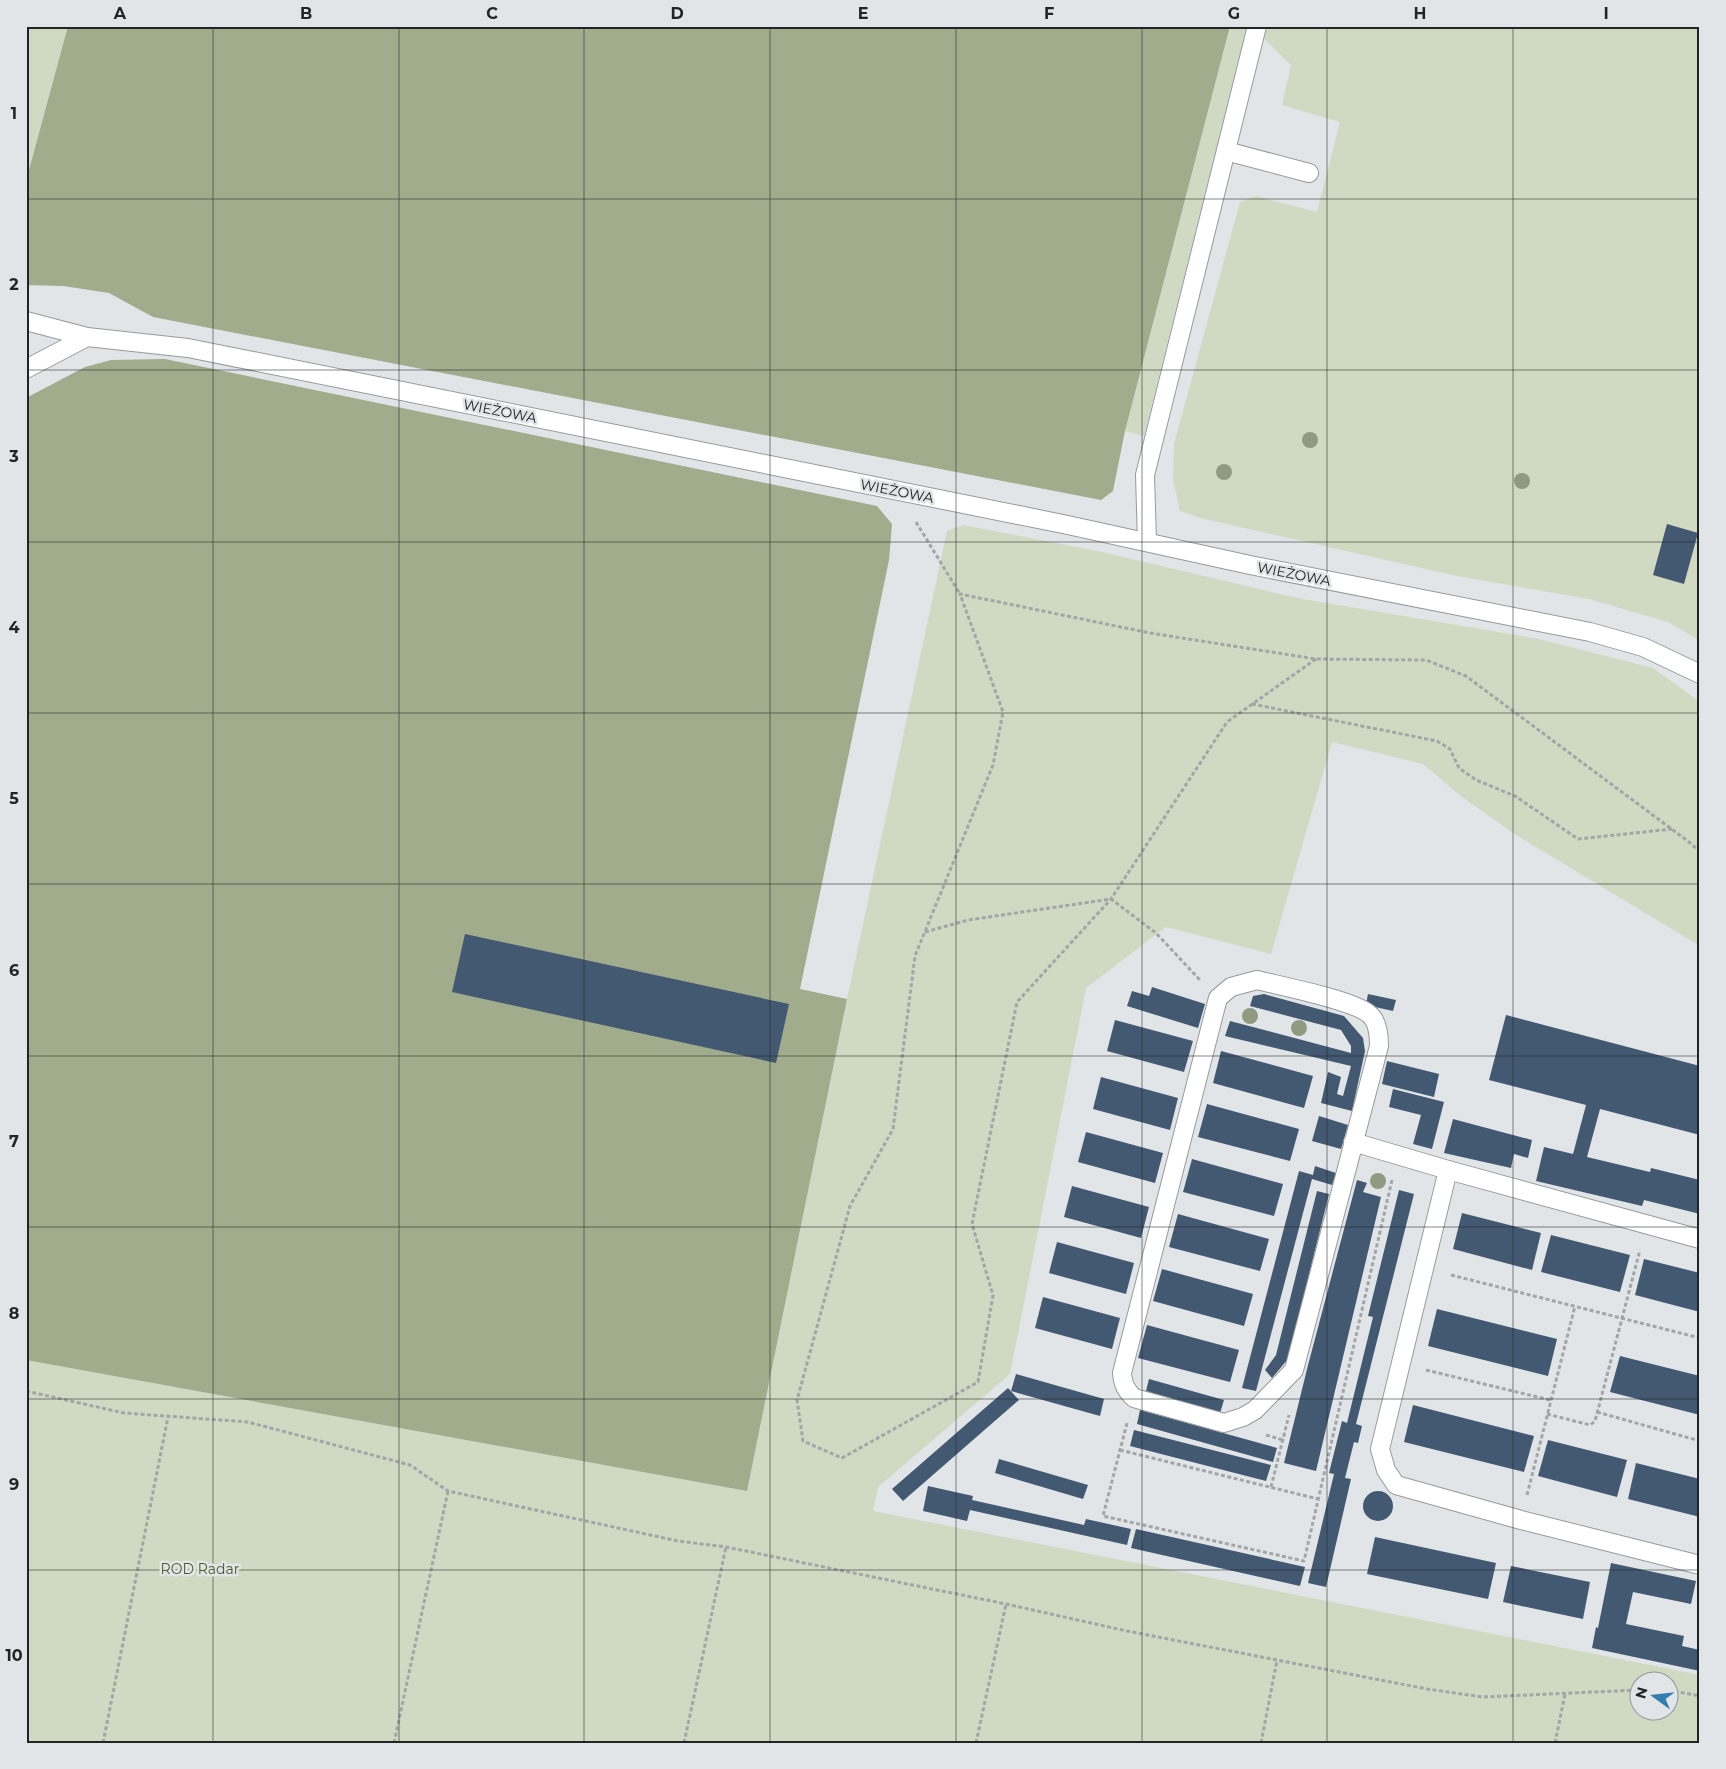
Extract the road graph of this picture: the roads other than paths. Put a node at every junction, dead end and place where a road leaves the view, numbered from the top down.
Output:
1 (1257, 26) edge
2 (1226, 151) junction
3 (1309, 173) dead end
4 (26, 321) edge
5 (87, 336) junction
6 (26, 369) edge
7 (1146, 542) junction
8 (1700, 674) edge
9 (1353, 1142) junction
10 (1448, 1170) junction
11 (1700, 1240) edge
12 (1700, 1565) edge

1 - 2 lane
2 - 3 lane
2 - 7 lane
4 - 5 lane, WIEŻOWA
5 - 6 lane
5 - 7 lane, WIEŻOWA
7 - 8 lane, WIEŻOWA
9 - 9 lane
9 - 10 lane
10 - 11 lane
10 - 12 lane

